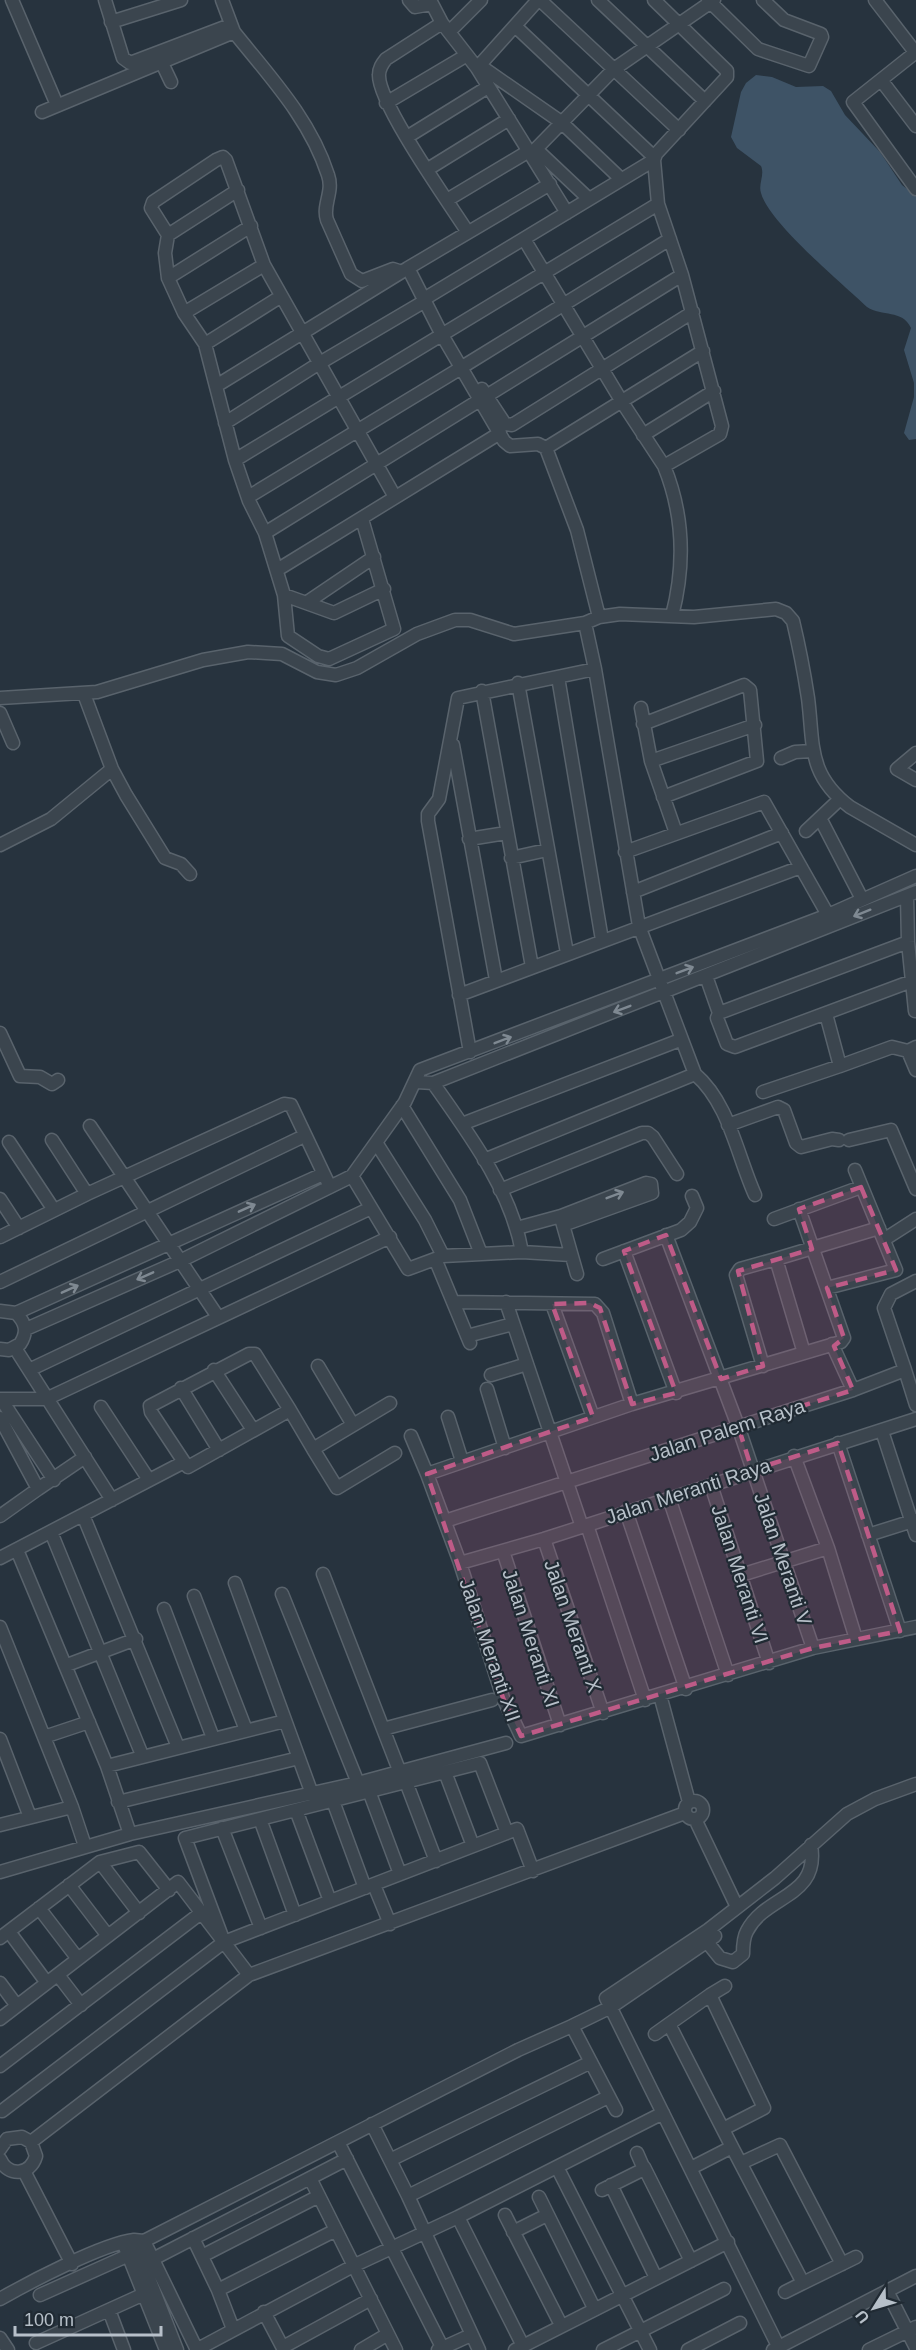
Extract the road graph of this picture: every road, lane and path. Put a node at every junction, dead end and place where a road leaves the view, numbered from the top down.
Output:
1 (12, 0) edge
2 (105, 0) edge
3 (181, 0) edge
4 (409, 0) edge
5 (481, 0) edge
6 (539, 0) edge
7 (598, 0) edge
8 (654, 0) edge
9 (763, 0) edge
10 (875, 0) edge
11 (227, 1) edge
12 (711, 1) edge
13 (430, 2) edge
14 (111, 22) junction
15 (680, 25) junction
16 (515, 26) junction
17 (445, 27) junction
18 (232, 28) junction
19 (646, 46) junction
20 (467, 55) junction
21 (915, 55) edge
22 (162, 63) junction
23 (478, 67) junction
24 (614, 69) junction
25 (881, 80) junction
26 (171, 82) dead end
27 (488, 87) junction
28 (588, 94) junction
29 (705, 101) junction
30 (386, 103) junction
31 (57, 105) junction
32 (42, 111) dead end
33 (509, 119) junction
34 (561, 122) junction
35 (916, 126) edge
36 (679, 130) junction
37 (407, 136) junction
38 (532, 151) junction
39 (654, 158) junction
40 (428, 169) junction
41 (621, 179) junction
42 (550, 184) junction
43 (916, 189) edge
44 (238, 190) junction
45 (589, 199) junction
46 (447, 200) junction
47 (658, 204) junction
48 (567, 213) junction
49 (251, 226) junction
50 (467, 231) junction
51 (168, 236) junction
52 (524, 239) junction
53 (670, 239) junction
54 (264, 265) junction
55 (407, 268) junction
56 (543, 272) junction
57 (682, 275) junction
58 (168, 278) junction
59 (280, 297) junction
60 (427, 299) junction
61 (564, 305) junction
62 (693, 312) junction
63 (184, 313) junction
64 (300, 333) junction
65 (446, 333) junction
66 (583, 337) junction
67 (205, 344) junction
68 (703, 351) junction
69 (318, 364) junction
70 (464, 366) junction
71 (604, 370) junction
72 (216, 386) junction
73 (714, 391) junction
74 (336, 396) junction
75 (483, 398) junction
76 (622, 402) junction
77 (225, 423) junction
78 (356, 430) junction
79 (500, 433) junction
80 (643, 435) junction
81 (546, 448) junction
82 (235, 460) junction
83 (376, 465) junction
84 (664, 466) junction
85 (248, 497) junction
86 (395, 497) junction
87 (362, 519) junction
88 (265, 533) junction
89 (374, 557) junction
90 (277, 570) junction
91 (384, 589) junction
92 (284, 595) junction
93 (306, 603) junction
94 (672, 616) junction
95 (599, 617) junction
96 (585, 623) junction
97 (318, 656) junction
98 (297, 660) junction
99 (595, 669) junction
100 (558, 677) junction
101 (518, 683) junction
102 (482, 691) junction
103 (84, 694) junction
104 (0, 698) edge
105 (641, 708) dead end
106 (0, 713) edge
107 (643, 724) junction
108 (755, 725) junction
109 (452, 738) junction
110 (13, 743) dead end
111 (812, 750) junction
112 (916, 753) edge
113 (781, 758) dead end
114 (651, 761) junction
115 (112, 770) junction
116 (916, 780) edge
117 (663, 797) junction
118 (840, 799) junction
119 (820, 818) junction
120 (806, 831) dead end
121 (507, 833) junction
122 (676, 833) junction
123 (782, 833) junction
124 (470, 839) junction
125 (916, 845) edge
126 (0, 846) edge
127 (547, 850) junction
128 (625, 852) junction
129 (511, 858) junction
130 (801, 867) junction
131 (190, 874) dead end
132 (916, 876) edge
133 (633, 892) junction
134 (911, 894) edge
135 (862, 899) junction
136 (881, 899) junction
137 (828, 915) junction
138 (639, 926) junction
139 (603, 940) junction
140 (908, 942) junction
141 (567, 953) junction
142 (532, 967) junction
143 (706, 976) junction
144 (496, 980) junction
145 (658, 980) junction
146 (912, 981) junction
147 (663, 993) junction
148 (459, 995) junction
149 (915, 1011) edge
150 (720, 1013) junction
151 (826, 1014) junction
152 (0, 1033) edge
153 (680, 1040) junction
154 (912, 1049) edge
155 (470, 1052) junction
156 (840, 1066) junction
157 (916, 1070) edge
158 (695, 1074) junction
159 (58, 1080) dead end
160 (417, 1082) junction
161 (433, 1083) junction
162 (763, 1092) dead end
163 (402, 1106) junction
164 (462, 1124) junction
165 (728, 1125) junction
166 (90, 1126) dead end
167 (304, 1136) junction
168 (52, 1140) dead end
169 (9, 1142) dead end
170 (377, 1144) junction
171 (484, 1161) junction
172 (855, 1170) dead end
173 (323, 1174) junction
174 (677, 1174) dead end
175 (352, 1176) junction
176 (125, 1178) junction
177 (330, 1187) junction
178 (861, 1187) junction
179 (916, 1189) edge
180 (500, 1190) junction
181 (87, 1194) junction
182 (754, 1195) dead end
183 (692, 1196) dead end
184 (0, 1199) edge
185 (371, 1208) junction
186 (799, 1209) junction
187 (54, 1210) junction
188 (146, 1212) junction
189 (774, 1219) dead end
190 (916, 1219) edge
191 (562, 1221) junction
192 (19, 1228) junction
193 (517, 1228) junction
194 (882, 1234) junction
195 (666, 1235) junction
196 (0, 1237) edge
197 (390, 1237) junction
198 (170, 1244) junction
199 (812, 1249) junction
200 (624, 1251) junction
201 (522, 1252) junction
202 (481, 1254) junction
203 (570, 1255) junction
204 (440, 1258) junction
205 (179, 1259) junction
206 (603, 1259) dead end
207 (776, 1259) junction
208 (896, 1270) junction
209 (577, 1274) dead end
210 (916, 1281) edge
211 (0, 1282) edge
212 (904, 1287) junction
213 (827, 1288) junction
214 (198, 1289) junction
215 (455, 1302) junction
216 (506, 1302) junction
217 (552, 1304) junction
218 (0, 1311) edge
219 (16, 1313) junction
220 (218, 1317) junction
221 (513, 1324) junction
222 (26, 1329) junction
223 (832, 1344) junction
224 (15, 1348) junction
225 (0, 1349) edge
226 (804, 1353) junction
227 (527, 1364) junction
228 (318, 1366) dead end
229 (763, 1366) junction
230 (28, 1370) junction
231 (214, 1370) junction
232 (905, 1370) junction
233 (491, 1375) dead end
234 (721, 1379) junction
235 (181, 1388) junction
236 (487, 1389) dead end
237 (853, 1390) junction
238 (676, 1393) junction
239 (1, 1399) edge
240 (46, 1399) junction
241 (390, 1402) dead end
242 (632, 1404) junction
243 (916, 1406) edge
244 (101, 1407) dead end
245 (290, 1410) junction
246 (448, 1417) dead end
247 (593, 1417) junction
248 (0, 1418) edge
249 (916, 1419) edge
250 (353, 1425) junction
251 (738, 1426) junction
252 (253, 1430) junction
253 (882, 1431) junction
254 (550, 1434) junction
255 (411, 1436) dead end
256 (838, 1443) junction
257 (505, 1448) junction
258 (313, 1449) junction
259 (219, 1450) junction
260 (395, 1453) dead end
261 (794, 1456) junction
262 (84, 1457) junction
263 (462, 1461) junction
264 (184, 1462) junction
265 (752, 1470) junction
266 (427, 1474) junction
267 (54, 1480) junction
268 (149, 1480) junction
269 (566, 1481) junction
270 (711, 1485) junction
271 (38, 1489) junction
272 (669, 1498) junction
273 (112, 1500) junction
274 (2, 1510) edge
275 (626, 1511) junction
276 (83, 1515) junction
277 (445, 1521) junction
278 (914, 1521) edge
279 (584, 1526) junction
280 (51, 1532) junction
281 (868, 1535) junction
282 (916, 1535) edge
283 (544, 1539) junction
284 (828, 1548) junction
285 (17, 1550) junction
286 (503, 1551) junction
287 (0, 1558) edge
288 (784, 1561) junction
289 (460, 1563) junction
290 (323, 1574) dead end
291 (741, 1575) junction
292 (235, 1584) dead end
293 (282, 1594) dead end
294 (194, 1596) dead end
295 (164, 1609) dead end
296 (0, 1627) edge
297 (916, 1627) edge
298 (900, 1630) junction
299 (136, 1639) junction
300 (856, 1639) junction
301 (813, 1648) junction
302 (102, 1653) junction
303 (769, 1663) junction
304 (67, 1665) junction
305 (728, 1675) junction
306 (686, 1689) junction
307 (660, 1695) junction
308 (492, 1700) dead end
309 (645, 1700) junction
310 (603, 1713) junction
311 (285, 1721) junction
312 (89, 1722) junction
313 (560, 1725) junction
314 (383, 1729) junction
315 (246, 1730) junction
316 (44, 1737) junction
317 (213, 1738) junction
318 (0, 1739) edge
319 (506, 1743) dead end
320 (178, 1747) junction
321 (142, 1755) junction
322 (299, 1758) junction
323 (107, 1766) junction
324 (399, 1770) junction
325 (445, 1772) junction
326 (406, 1782) junction
327 (358, 1783) junction
328 (916, 1784) edge
329 (369, 1791) junction
330 (312, 1794) junction
331 (333, 1801) junction
332 (118, 1802) junction
333 (72, 1807) junction
334 (296, 1810) junction
335 (690, 1811) junction
336 (30, 1817) junction
337 (260, 1819) junction
338 (0, 1825) edge
339 (222, 1828) junction
340 (507, 1833) junction
341 (130, 1834) junction
342 (811, 1845) junction
343 (85, 1846) junction
344 (473, 1846) junction
345 (436, 1861) junction
346 (100, 1862) junction
347 (533, 1871) junction
348 (0, 1872) edge
349 (400, 1874) junction
350 (69, 1885) junction
351 (369, 1886) junction
352 (169, 1890) junction
353 (330, 1901) junction
354 (737, 1907) junction
355 (39, 1908) junction
356 (201, 1912) junction
357 (139, 1913) junction
358 (296, 1915) junction
359 (390, 1924) junction
360 (261, 1928) junction
361 (108, 1936) junction
362 (6, 1938) edge
363 (224, 1942) junction
364 (677, 1957) junction
365 (78, 1959) junction
366 (58, 1975) junction
367 (249, 1975) junction
368 (0, 1983) edge
369 (47, 1983) junction
370 (725, 1986) dead end
371 (710, 1995) junction
372 (81, 2005) junction
373 (17, 2006) junction
374 (611, 2007) junction
375 (0, 2019) edge
376 (669, 2024) junction
377 (572, 2026) junction
378 (655, 2034) dead end
379 (591, 2062) junction
380 (0, 2066) edge
381 (608, 2097) junction
382 (616, 2110) dead end
383 (3, 2113) edge
384 (663, 2113) junction
385 (372, 2124) junction
386 (723, 2129) junction
387 (31, 2142) junction
388 (338, 2142) junction
389 (732, 2147) junction
390 (0, 2149) edge
391 (637, 2153) dead end
392 (0, 2159) edge
393 (347, 2159) junction
394 (390, 2160) junction
395 (741, 2163) junction
396 (557, 2167) junction
397 (644, 2167) junction
398 (691, 2168) junction
399 (24, 2171) junction
400 (310, 2178) junction
401 (319, 2196) junction
402 (408, 2196) junction
403 (538, 2197) dead end
404 (505, 2215) dead end
405 (548, 2215) junction
406 (458, 2217) junction
407 (336, 2230) junction
408 (513, 2232) junction
409 (424, 2233) junction
410 (193, 2238) junction
411 (134, 2241) junction
412 (728, 2242) junction
413 (392, 2247) junction
414 (129, 2255) junction
415 (202, 2256) junction
416 (856, 2257) dead end
417 (153, 2259) junction
418 (691, 2261) junction
419 (72, 2264) junction
420 (842, 2264) junction
421 (355, 2265) junction
422 (916, 2276) edge
423 (656, 2278) junction
424 (803, 2283) junction
425 (724, 2289) dead end
426 (218, 2290) junction
427 (887, 2291) junction
428 (785, 2292) dead end
429 (144, 2294) junction
430 (40, 2295) dead end
431 (622, 2297) junction
432 (0, 2299) edge
433 (371, 2299) junction
434 (594, 2308) junction
435 (109, 2310) junction
436 (264, 2312) junction
437 (740, 2323) dead end
438 (561, 2325) junction
439 (233, 2329) junction
440 (912, 2329) edge
441 (640, 2331) junction
442 (388, 2334) junction
443 (471, 2335) junction
444 (0, 2338) edge
445 (36, 2343) dead end
446 (519, 2348) edge
447 (916, 2348) edge
448 (120, 2349) edge
449 (283, 2349) edge
450 (440, 2349) edge
451 (777, 2349) edge
452 (8, 2350) edge
453 (166, 2350) edge
454 (177, 2350) edge
455 (197, 2350) edge
456 (361, 2350) edge
457 (396, 2350) edge
458 (479, 2350) edge
459 (603, 2350) edge
460 (650, 2350) edge
461 (688, 2350) edge
462 (870, 2350) edge

1 - 31 street
2 - 14 street
3 - 14 street
4 - 13 street
5 - 17 street
6 - 16 street
6 - 24 street
7 - 19 street
8 - 15 street
9 - 12 street
10 - 21 street
11 - 18 street
12 - 15 street
13 - 17 street
14 - 18 street
15 - 19 street
15 - 29 street
16 - 23 street
16 - 28 street
17 - 20 street
17 - 30 street
18 - 22 street
18 - 55 street
19 - 24 street
19 - 29 street
20 - 23 street
20 - 30 street
21 - 25 street
22 - 26 street
22 - 31 street
23 - 27 street
23 - 34 street
24 - 28 street
24 - 36 street
25 - 35 street
25 - 43 street
27 - 33 street
27 - 37 street
28 - 34 street
28 - 39 street
29 - 36 street
30 - 37 street
31 - 32 street
33 - 38 street
33 - 40 street
34 - 38 street
34 - 41 street
36 - 39 street
37 - 40 street
38 - 42 street
38 - 45 street
38 - 46 street
39 - 41 street
39 - 47 street
40 - 46 street
41 - 45 street
42 - 48 street
42 - 50 street
44 - 49 street
44 - 51 street
44 - 51 street
45 - 48 street
46 - 50 street
47 - 53 street
47 - 56 street
48 - 52 street
49 - 54 street
49 - 58 street
50 - 55 street
51 - 58 street
52 - 56 street
52 - 60 street
53 - 57 street
53 - 61 street
54 - 59 street
54 - 63 street
55 - 60 street
55 - 64 street
56 - 61 street
56 - 65 street
57 - 62 street
57 - 66 street
58 - 63 street
59 - 64 street
59 - 67 street
60 - 65 street
60 - 69 street
61 - 66 street
61 - 70 street
62 - 68 street
62 - 71 street
63 - 67 street
64 - 69 street
64 - 72 street
65 - 70 street
65 - 74 street
66 - 71 street
66 - 75 street
67 - 72 street
68 - 73 street
68 - 76 street
69 - 74 street
69 - 77 street
70 - 75 street
70 - 78 street
71 - 75 street
71 - 76 street
72 - 77 street
73 - 80 street
73 - 84 street
74 - 78 street
74 - 82 street
75 - 79 street
75 - 83 street
76 - 80 street
76 - 81 street
77 - 82 street
78 - 83 street
78 - 85 street
79 - 81 street
79 - 86 street
80 - 84 street
81 - 95 street
82 - 85 street
83 - 86 street
83 - 88 street
84 - 94 street
85 - 88 street
86 - 87 street
87 - 89 street
87 - 90 street
88 - 90 street
89 - 91 street
89 - 93 street
90 - 92 street
91 - 93 street
91 - 97 street
92 - 93 street
92 - 97 street
94 - 95 street
94 - 111 street
95 - 96 street
96 - 98 street
96 - 99 street
97 - 98 street
98 - 103 street
99 - 100 street
99 - 128 street
100 - 101 street
100 - 139 street
101 - 102 street
101 - 127 street
102 - 109 street
102 - 121 street
103 - 104 street
103 - 115 street
105 - 107 street
106 - 110 street
107 - 108 street
107 - 114 street
108 - 114 street
108 - 117 street
109 - 124 street
109 - 148 street
111 - 113 street
111 - 118 street
112 - 116 street
114 - 117 street
115 - 126 street
115 - 131 street
117 - 122 street
118 - 119 street
118 - 125 street
119 - 120 street
119 - 135 street
121 - 124 street
121 - 129 street
122 - 123 street
122 - 128 street
123 - 130 street
123 - 133 street
124 - 144 street
127 - 129 street
127 - 141 street
128 - 133 street
129 - 142 street
130 - 137 street
130 - 138 street
132 - 136 street
133 - 138 street
134 - 136 street
134 - 140 street
135 - 136 street
135 - 137 street
136 -> 143 street
145 -> 137 street
138 - 139 street
138 - 145 street
139 - 141 street
140 - 146 street
140 - 150 street
141 - 142 street
142 - 144 street
143 - 147 street
143 - 150 street
144 - 148 street
145 - 147 street
155 -> 145 street
146 - 149 street
146 - 151 street
147 - 153 street
147 -> 161 street
148 - 155 street
150 - 151 street
151 - 156 street
152 - 159 street
153 - 158 street
153 - 164 street
154 - 156 street
154 - 157 street
155 - 160 street
156 - 162 street
158 - 165 street
158 - 171 street
160 - 161 street
160 - 163 street
161 - 164 street
163 - 170 street
163 - 202 street
164 - 171 street
165 - 179 street
165 - 182 street
166 - 176 street
167 - 173 street
167 - 176 street
167 - 188 street
168 - 181 street
169 - 187 street
170 - 175 street
170 - 204 street
171 - 180 street
172 - 178 street
173 - 177 street
198 -> 173 street
174 - 180 street
175 - 177 street
175 - 185 street
176 - 181 street
176 - 188 street
177 - 205 street
178 - 186 street
178 - 194 street
180 - 193 street
181 - 187 street
183 - 195 street
184 - 192 street
185 - 197 street
185 - 214 street
186 - 189 street
186 - 199 street
187 - 192 street
188 - 198 street
188 - 211 street
190 - 194 street
191 -> 191 street
191 - 193 street
191 - 203 street
192 - 196 street
193 - 201 street
194 - 199 street
194 - 208 street
195 - 200 street
195 - 234 street, Jalan Meranti V
197 - 204 street
197 - 220 street
198 - 205 street
219 -> 198 street
199 - 207 street
199 - 213 street
200 - 206 street
200 - 238 street
201 - 202 street
201 - 203 street
202 - 204 street
203 - 209 street
204 - 215 street
205 - 214 street
205 -> 222 street
207 - 226 street
207 - 229 street
208 - 212 street
208 - 213 street
210 - 212 street
212 - 232 street
213 - 223 street
214 - 220 street
214 - 230 street
215 - 216 street
215 - 221 street
216 - 217 street
216 - 221 street
217 - 242 street
217 - 247 street
218 - 219 street
219 - 222 street
220 - 240 street
221 - 227 street
222 - 224 street
223 - 226 street
223 - 237 street
224 - 225 street
224 - 230 street
226 - 229 street
227 - 233 street
227 - 254 street
228 - 250 street
229 - 234 street
230 - 240 street
231 - 235 street
231 - 245 street
231 - 252 street
232 - 237 street, Jalan Palem Raya
232 - 243 street
234 - 238 street
234 - 251 street, Jalan Meranti V
235 - 259 street
235 - 264 street
236 - 257 street
237 - 251 street, Jalan Palem Raya
238 - 242 street
239 - 240 street
239 - 267 street
240 - 262 street
241 - 250 street
242 - 247 street
244 - 268 street
245 - 252 street
245 - 258 street
246 - 263 street
247 - 254 street
248 - 271 street
249 - 253 street, Jalan Meranti Raya
250 - 258 street
251 - 265 street, Jalan Meranti V
251 - 269 street, Jalan Palem Raya
252 - 259 street
253 - 256 street, Jalan Meranti Raya
253 - 278 street
254 - 257 street
254 - 269 street
255 - 266 street, Jalan Meranti XII
256 - 261 street, Jalan Meranti Raya
256 - 281 street
257 - 263 street
258 - 260 street
259 - 264 street
261 - 265 street, Jalan Meranti Raya
261 - 284 street
262 - 267 street
262 - 273 street
263 - 266 street
264 - 268 street
265 - 270 street, Jalan Meranti Raya
265 - 288 street, Jalan Meranti V
266 - 277 street, Jalan Meranti XII
267 - 271 street
268 - 273 street
269 - 277 street, Jalan Palem Raya
269 - 279 street
270 - 272 street, Jalan Meranti Raya
270 - 291 street, Jalan Meranti VI
271 - 274 street
272 - 275 street, Jalan Meranti Raya
272 - 305 street
273 - 276 street
275 - 279 street, Jalan Meranti Raya
275 - 306 street
276 - 280 street
276 - 299 street
277 - 289 street, Jalan Meranti XII
278 - 281 street
278 - 282 street
279 - 283 street, Jalan Meranti Raya
279 - 309 street
280 - 285 street
280 - 302 street
281 - 298 street
283 - 286 street, Jalan Meranti Raya
283 - 310 street, Jalan Meranti X
284 - 288 street
284 - 300 street
285 - 287 street
285 - 304 street
286 - 289 street, Jalan Meranti Raya
286 - 313 street, Jalan Meranti XI
288 - 291 street
288 - 301 street, Jalan Meranti V
289 - 313 street, Jalan Meranti XII
290 - 314 street
291 - 303 street, Jalan Meranti VI
292 - 311 street
293 - 327 street
294 - 315 street
295 - 317 street
296 - 316 street
297 - 298 street
298 - 300 street
299 - 302 street
299 - 320 street
300 - 301 street
301 - 303 street
302 - 304 street
302 - 321 street
303 - 305 street
304 - 312 street
305 - 306 street
306 - 307 street
307 - 309 street
307 - 335 street
308 - 314 street
309 - 310 street
310 - 313 street
311 - 315 street
311 - 322 street
312 - 316 street
312 - 323 street
314 - 324 street
315 - 317 street
316 - 333 street
317 - 320 street
318 - 336 street
319 - 324 street
320 - 321 street
321 - 323 street
322 - 330 street
322 - 332 street
323 - 332 street
324 - 327 street
325 - 326 street
325 - 340 street
325 - 344 street
326 - 329 street
326 - 345 street
327 - 330 street
328 - 342 street
329 - 331 street
329 - 349 street
330 - 341 street
331 - 334 street
331 - 351 street
332 - 341 street
333 - 336 street
333 - 343 street
334 - 337 street
334 - 353 street
335 - 347 street
335 - 354 street
336 - 338 street
337 - 339 street
337 - 358 street
339 - 360 street
339 - 363 street
340 - 344 street
340 - 347 street
341 - 343 street
342 - 354 street
342 - 364 street
343 - 348 street
344 - 345 street
345 - 349 street
346 - 350 street
346 - 352 street
346 - 357 street
347 - 359 street
349 - 351 street
350 - 355 street
350 - 361 street
351 - 353 street
351 - 359 street
352 - 356 street
352 - 357 street
353 - 358 street
354 - 364 street
355 - 362 street
355 - 365 street
356 - 363 street
356 - 372 street
357 - 361 street
358 - 360 street
359 - 367 street
360 - 363 street
361 - 365 street
362 - 369 street
363 - 367 street
363 - 383 street
364 - 374 street
365 - 366 street
366 - 369 street
366 - 372 street
367 - 387 street
368 - 373 street
369 - 373 street
370 - 371 street
371 - 376 street
371 - 386 street
372 - 380 street
373 - 375 street
374 - 377 street
374 - 384 street
376 - 378 street
376 - 386 street
377 - 379 street
377 - 385 street
379 - 381 street
379 - 394 street
381 - 382 street
381 - 402 street
384 - 396 street
384 - 398 street
385 - 388 street
385 - 394 street
386 - 389 street
387 - 390 street
387 - 399 street
388 - 393 street
388 - 411 street
389 - 395 street
389 - 398 street
391 - 397 street
392 - 399 street
393 - 400 street
393 - 413 street
394 - 402 street
395 - 420 street
395 - 424 street
396 - 406 street
396 - 431 street
397 - 418 street
397 - 423 street
398 - 412 street
399 - 419 street
400 - 401 street
400 - 410 street
401 - 407 street
401 - 415 street
402 - 409 street
403 - 405 street
404 - 408 street
405 - 408 street
405 - 434 street
406 - 409 street
406 - 446 street
407 - 421 street
407 - 426 street
408 - 438 street
409 - 413 street
409 - 443 street
410 - 415 street
410 - 417 street
411 - 414 street
411 - 417 street
411 - 419 street
411 - 454 street
412 - 418 street
412 - 451 street
413 - 421 street
413 - 450 street
414 - 429 street
414 - 430 street
415 - 426 street
416 - 420 street
417 - 455 street
418 - 423 street
419 - 432 street
420 - 424 street
421 - 433 street
421 - 436 street
422 - 427 street
423 - 431 street
424 - 428 street
425 - 441 street
426 - 439 street
427 - 440 street
427 - 451 street
429 - 435 street
429 - 453 street
431 - 434 street
431 - 441 street
433 - 442 street
433 - 449 street
434 - 438 street
435 - 445 street
435 - 448 street
436 - 439 street
436 - 449 street
437 - 461 street
438 - 446 street
439 - 455 street
440 - 447 street
440 - 462 street
441 - 459 street
441 - 460 street
442 - 456 street
442 - 457 street
443 - 450 street
443 - 458 street
444 - 452 street

